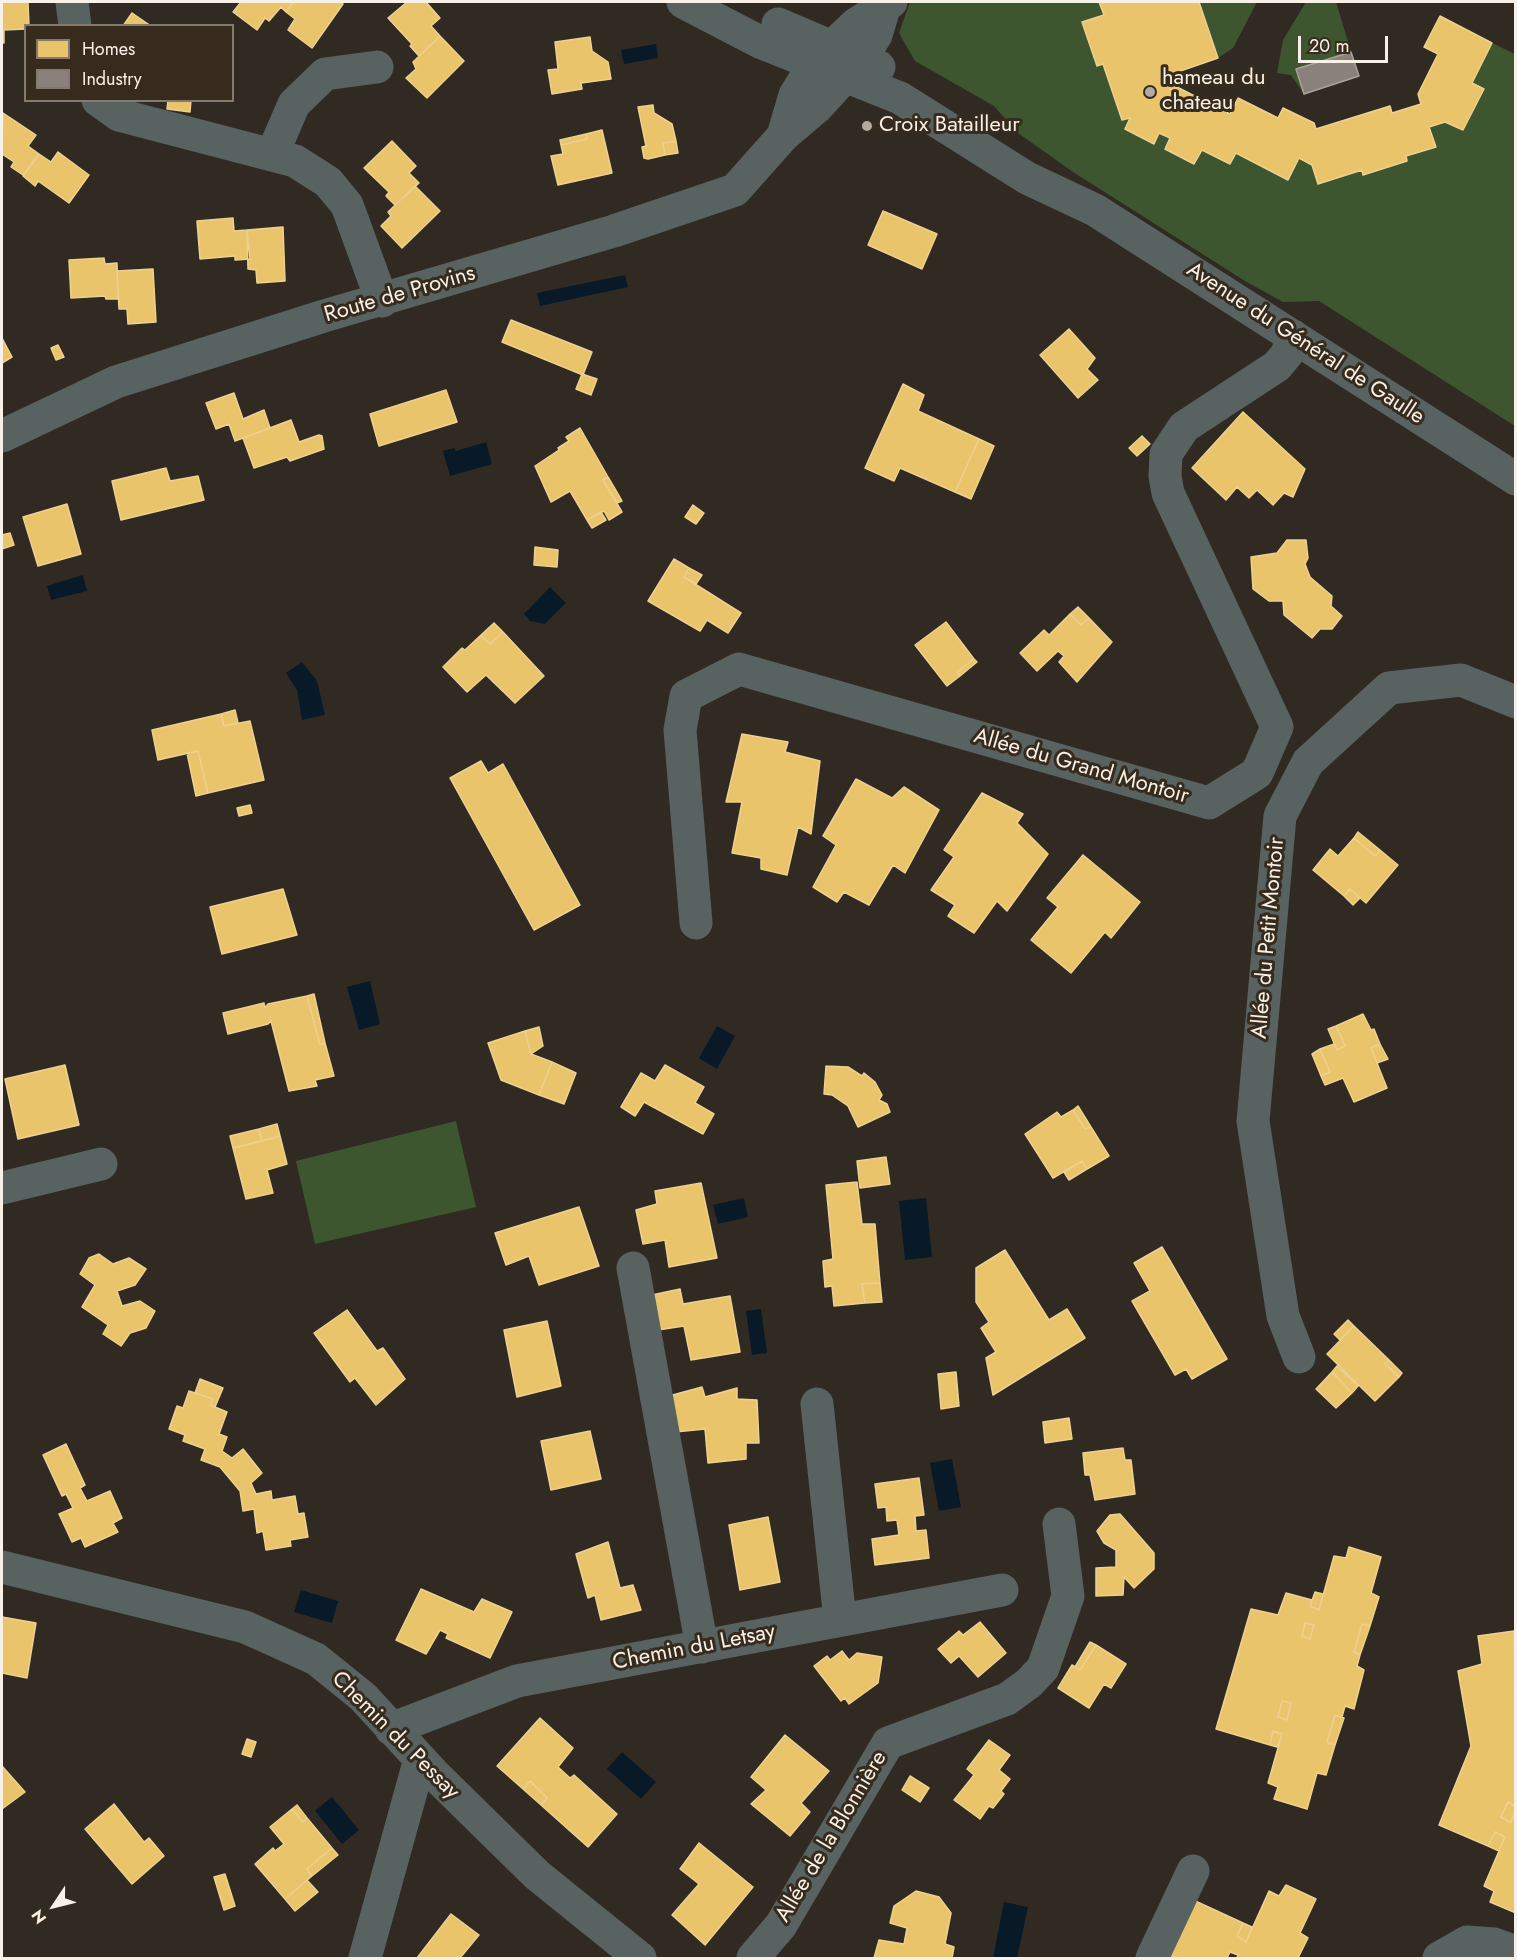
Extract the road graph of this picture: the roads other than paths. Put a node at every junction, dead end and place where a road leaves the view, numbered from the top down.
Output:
1 (72, 2) edge
2 (684, 2) edge
3 (695, 2) edge
4 (887, 4) edge
5 (75, 24) edge
6 (823, 54) junction
7 (377, 67) dead end
8 (852, 69) junction
9 (101, 102) edge
10 (783, 135) junction
11 (272, 155) junction
12 (382, 301) junction
13 (1293, 336) junction
14 (2, 436) edge
15 (1515, 478) edge
16 (1515, 702) edge
17 (696, 923) dead end
18 (101, 1164) dead end
19 (2, 1188) edge
20 (633, 1268) dead end
21 (1299, 1357) dead end
22 (817, 1404) dead end
23 (1059, 1524) dead end
24 (2, 1567) edge
25 (1002, 1590) dead end
26 (840, 1620) junction
27 (702, 1647) junction
28 (392, 1728) junction
29 (420, 1759) junction
30 (1193, 1871) dead end
31 (1515, 1952) edge
32 (365, 1959) edge
33 (640, 1959) edge
34 (753, 1959) edge
35 (1152, 1959) edge
36 (1439, 1959) edge

1 - 5 street
2 - 6 street, Avenue du Général de Gaulle
3 - 6 street, Avenue du Général de Gaulle
4 - 6 street, Route de Provins
4 - 8 street, Route de Provins
6 - 8 street, Avenue du Général de Gaulle
6 - 10 street, Route de Provins
7 - 11 street
8 - 10 street, Route de Provins
8 - 13 street, Avenue du Général de Gaulle
9 - 11 street
10 - 12 street, Route de Provins
11 - 12 street
12 - 14 street, Route de Provins
13 - 15 street, Avenue du Général de Gaulle
13 - 17 street, Allée du Grand Montoir
16 - 21 street, Allée du Petit Montoir
18 - 19 street
20 - 27 street
22 - 26 street
23 - 34 street, Allée de la Blonnière
24 - 28 street, Chemin du Pessay
25 - 26 street, Chemin du Letsay
26 - 27 street, Chemin du Letsay
27 - 28 street, Chemin du Letsay
28 - 29 street, Chemin du Pessay
29 - 32 street
29 - 33 street, Chemin du Pessay
30 - 35 street
31 - 36 street

